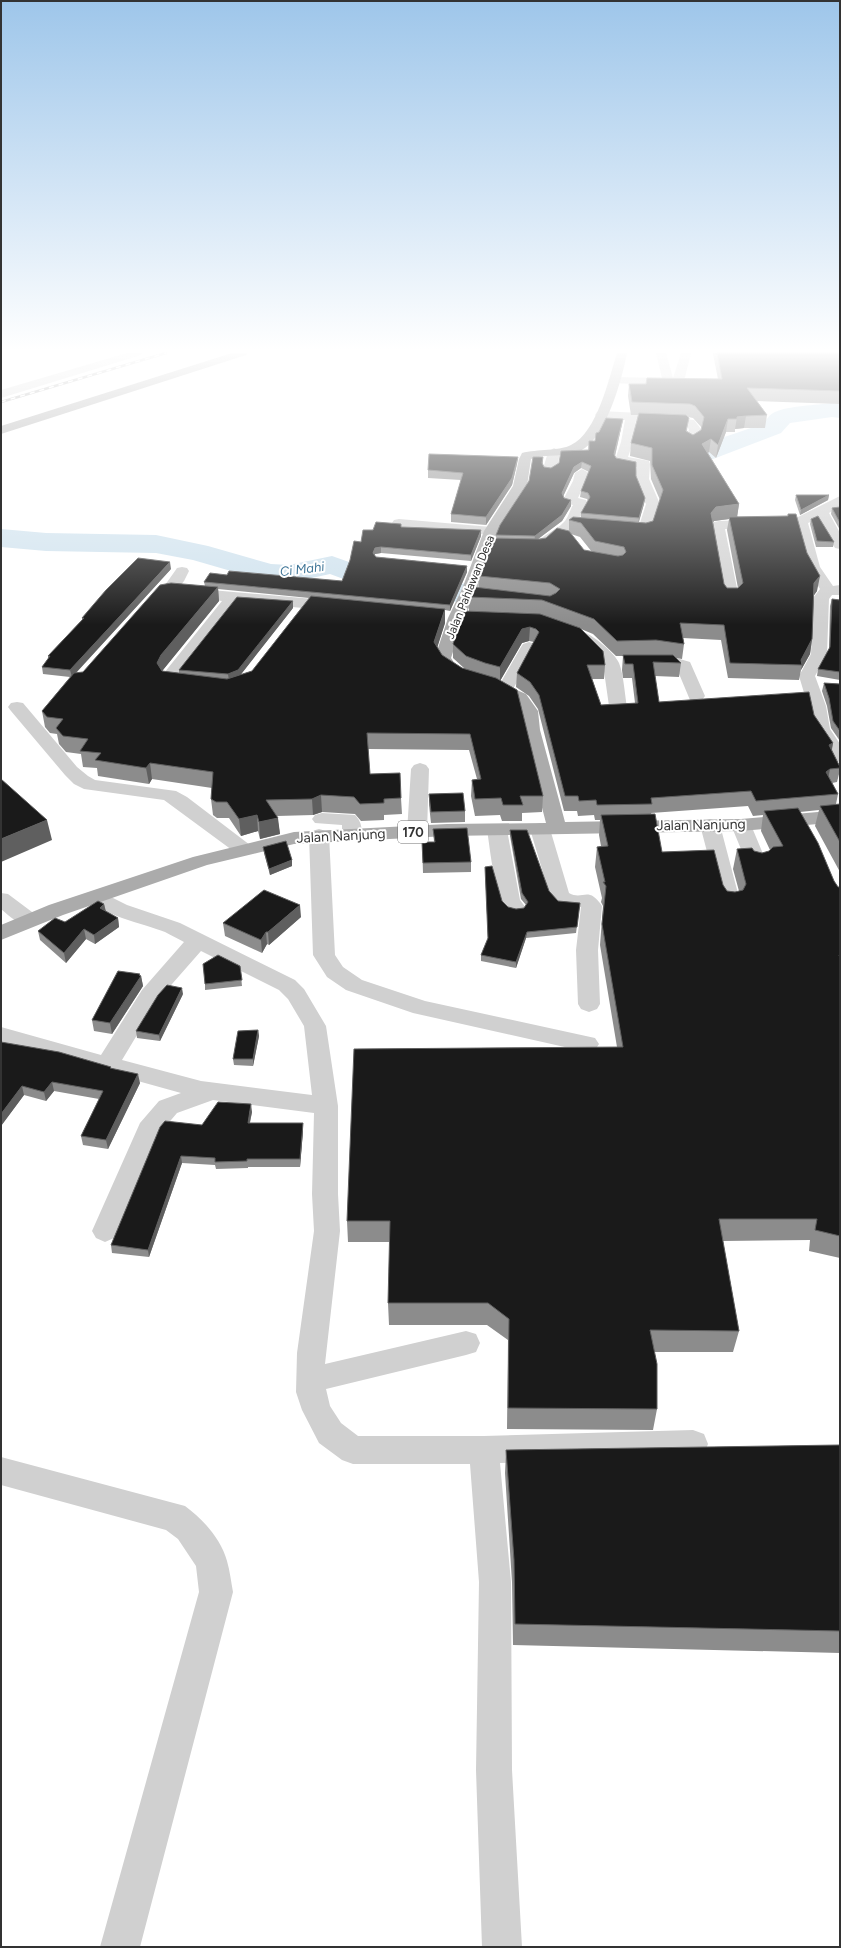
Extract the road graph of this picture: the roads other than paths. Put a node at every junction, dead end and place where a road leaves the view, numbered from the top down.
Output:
1 (583, 444) edge
2 (626, 444) edge
3 (554, 452) junction
4 (512, 459) edge
5 (525, 459) junction
6 (550, 469) edge
7 (582, 473) dead end
8 (840, 500) edge
9 (740, 511) edge
10 (821, 512) junction
11 (801, 521) junction
12 (399, 523) edge
13 (748, 524) junction
14 (611, 529) edge
15 (491, 531) junction
16 (840, 545) edge
17 (527, 548) edge
18 (462, 566) edge
19 (477, 567) junction
20 (182, 571) dead end
21 (834, 590) edge
22 (234, 596) junction
23 (732, 598) edge
24 (350, 608) edge
25 (567, 631) edge
26 (529, 647) edge
27 (611, 663) junction
28 (207, 687) edge
29 (504, 689) junction
30 (696, 696) dead end
31 (17, 707) dead end
32 (619, 713) edge
33 (840, 757) edge
34 (420, 769) dead end
35 (840, 816) edge
36 (801, 820) junction
37 (710, 825) junction
38 (741, 825) junction
39 (320, 827) junction
40 (548, 829) junction
41 (497, 830) junction
42 (417, 832) junction
43 (812, 839) edge
44 (243, 849) junction
45 (758, 866) edge
46 (96, 897) junction
47 (1, 899) edge
48 (730, 905) edge
49 (516, 908) edge
50 (28, 920) junction
51 (1, 933) edge
52 (198, 940) junction
53 (589, 1004) dead end
54 (1, 1035) edge
55 (587, 1044) dead end
56 (107, 1065) junction
57 (214, 1091) junction
58 (326, 1106) junction
59 (105, 1230) dead end
60 (466, 1343) dead end
61 (311, 1380) junction
62 (693, 1444) dead end
63 (484, 1450) junction
64 (1, 1471) edge
65 (120, 1947) edge
66 (502, 1947) edge

1 - 3 main road
2 - 14 street
3 - 5 main road
3 - 6 street
4 - 5 street
5 - 15 main road, Jalan Pahlawan Desa
7 - 17 street
8 - 10 street
9 - 13 street
10 - 11 street
10 - 16 street
11 - 13 street
11 - 21 street
12 - 15 street
13 - 23 street
15 - 19 main road, Jalan Pahlawan Desa
18 - 19 street
19 - 29 main road, Jalan Pahlawan Desa
20 - 22 street
21 - 33 street
22 - 24 street
22 - 28 street
25 - 27 street
26 - 29 street
27 - 30 street
27 - 32 street
29 - 40 main road, Jalan Pahlawan Desa
31 - 44 street
34 - 42 street
35 - 36 main road, Jalan Nanjung / 170
36 - 38 main road, Jalan Nanjung / 170
36 - 43 street
37 - 38 main road, Jalan Nanjung / 170
37 - 40 main road, Jalan Nanjung / 170
37 - 48 street
38 - 45 street
39 - 42 main road, Jalan Nanjung / 170
39 - 44 main road, Jalan Nanjung / 170
39 - 55 street
40 - 41 main road, Jalan Nanjung / 170
40 - 53 street
41 - 42 main road, Jalan Nanjung / 170
41 - 49 street
44 - 46 main road, Jalan Nanjung / 170
46 - 50 main road, Jalan Nanjung / 170
46 - 52 street
47 - 50 street
50 - 51 main road, Jalan Nanjung / 170
52 - 56 street
52 - 58 street
54 - 56 street
56 - 57 street
57 - 58 street
57 - 59 street
58 - 61 street
60 - 61 street
61 - 63 street
62 - 63 street
63 - 66 street
64 - 65 street

